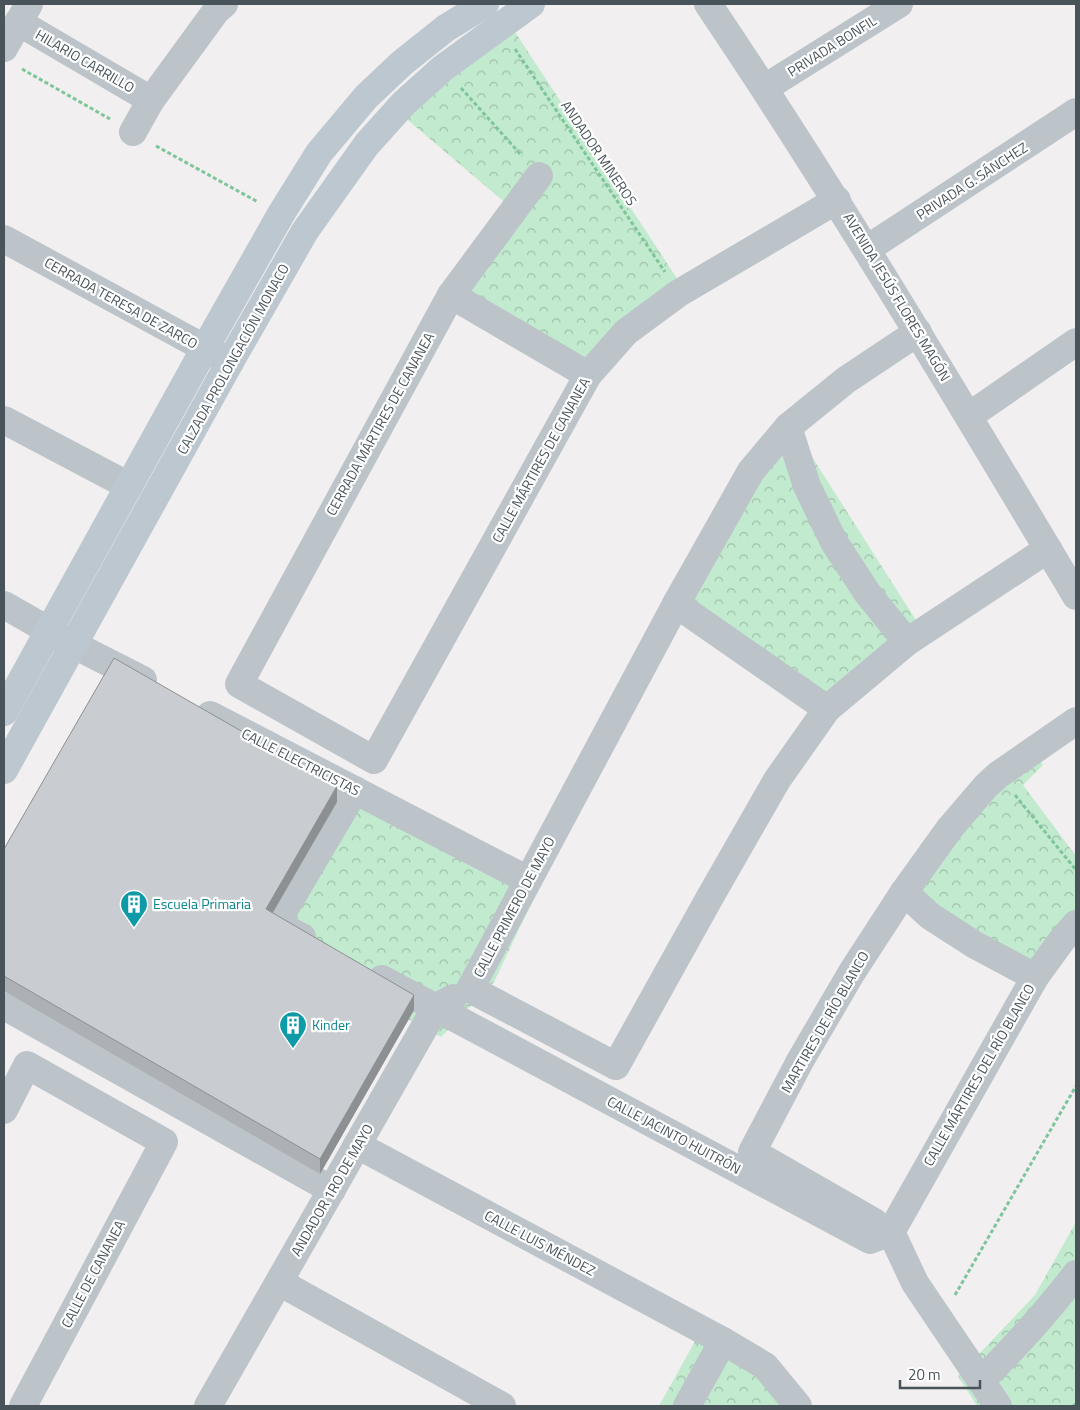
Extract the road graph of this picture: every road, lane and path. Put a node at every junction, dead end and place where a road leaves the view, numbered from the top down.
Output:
1 (224, 4) edge
2 (531, 4) edge
3 (708, 4) edge
4 (899, 4) edge
5 (24, 13) edge
6 (492, 15) edge
7 (4, 48) edge
8 (443, 68) junction
9 (765, 88) junction
10 (151, 100) junction
11 (1076, 112) edge
12 (133, 132) dead end
13 (539, 176) joint
14 (837, 200) junction
15 (7, 248) edge
16 (867, 249) junction
17 (679, 293) junction
18 (451, 295) junction
19 (918, 332) junction
20 (1076, 342) edge
21 (205, 348) junction
22 (230, 362) junction
23 (588, 375) junction
24 (969, 416) junction
25 (4, 420) edge
26 (788, 427) junction
27 (129, 486) junction
28 (1048, 549) junction
29 (1073, 582) edge
30 (676, 604) junction
31 (4, 605) edge
32 (49, 630) junction
33 (907, 642) junction
34 (74, 645) junction
35 (162, 690) edge
36 (188, 704) edge
37 (827, 709) junction
38 (4, 712) edge
39 (1076, 721) edge
40 (374, 760) joint
41 (4, 770) edge
42 (998, 775) junction
43 (356, 790) junction
44 (1076, 870) edge
45 (528, 880) junction
46 (904, 892) junction
47 (1076, 924) edge
48 (327, 950) edge
49 (361, 967) edge
50 (1035, 977) junction
51 (470, 989) junction
52 (4, 1006) edge
53 (436, 1007) junction
54 (1076, 1086) edge
55 (4, 1110) edge
56 (357, 1145) junction
57 (332, 1190) junction
58 (891, 1232) junction
59 (1076, 1274) edge
60 (279, 1282) junction
61 (940, 1320) junction
62 (723, 1341) junction
63 (981, 1381) junction
64 (1076, 1404) edge
65 (23, 1406) edge
66 (208, 1406) edge
67 (502, 1406) edge
68 (687, 1406) edge
69 (798, 1406) edge
70 (998, 1406) edge
71 (1073, 1406) edge

1 - 10 street
2 - 6 street, CALZADA PROLONGACIÓN MONACO
3 - 9 street, AVENIDA JESÚS FLORES MAGÓN
4 - 9 street, PRIVADA BONFIL
5 - 7 street
5 - 10 street, HILARIO CARRILLO
6 - 8 street, CALZADA PROLONGACIÓN MONACO
6 - 17 path, ANDADOR MINEROS
6 - 21 street, CALZADA PROLONGACIÓN MONACO
8 - 13 path
8 - 22 street, CALZADA PROLONGACIÓN MONACO
9 - 14 street, AVENIDA JESÚS FLORES MAGÓN
10 - 12 street
11 - 16 street, PRIVADA G. SÁNCHEZ
13 - 18 street, CERRADA MÁRTIRES DE CANANEA
14 - 16 street, AVENIDA JESÚS FLORES MAGÓN
14 - 17 street, CALLE MÁRTIRES DE CANANEA
15 - 21 street, CERRADA TERESA DE ZARCO
16 - 19 street, AVENIDA JESÚS FLORES MAGÓN
17 - 23 street, CALLE MÁRTIRES DE CANANEA
18 - 23 street
18 - 40 street, CERRADA MÁRTIRES DE CANANEA
19 - 24 street, AVENIDA JESÚS FLORES MAGÓN
19 - 26 street, CALLE PRIMERO DE MAYO
20 - 24 street
21 - 22 street, CERRADA TERESA DE ZARCO
21 - 27 street, CALZADA PROLONGACIÓN MONACO
22 - 34 street, CALZADA PROLONGACIÓN MONACO
23 - 40 street, CALLE MÁRTIRES DE CANANEA
24 - 28 street, AVENIDA JESÚS FLORES MAGÓN
25 - 27 street
26 - 30 street, CALLE PRIMERO DE MAYO
26 - 33 street
27 - 32 street, CALZADA PROLONGACIÓN MONACO
28 - 29 street, AVENIDA JESÚS FLORES MAGÓN
28 - 33 street, CALLE PRIMERO DE MAYO
30 - 37 street
30 - 45 street, CALLE PRIMERO DE MAYO
31 - 32 street
32 - 34 street
32 - 38 street, CALZADA PROLONGACIÓN MONACO
33 - 37 street, CALLE PRIMERO DE MAYO
34 - 35 street
34 - 41 street, CALZADA PROLONGACIÓN MONACO
36 - 43 street, CALLE ELECTRICISTAS
37 - 51 street, CALLE PRIMERO DE MAYO
39 - 42 street
42 - 44 path
42 - 46 street
43 - 45 street, CALLE ELECTRICISTAS
43 - 48 street
45 - 51 street, CALLE PRIMERO DE MAYO
46 - 50 street
46 - 58 street, MARTIRES DE RÍO BLANCO
47 - 50 street, CALLE MÁRTIRES DEL RÍO BLANCO
49 - 53 street, CALLE JACINTO HUITRÓN
50 - 58 street, CALLE MÁRTIRES DEL RÍO BLANCO
51 - 53 street
52 - 57 street
53 - 56 street, ANDADOR 1RO DE MAYO
53 - 58 street, CALLE JACINTO HUITRÓN
54 - 61 path
55 - 65 street, CALLE DE CANANEA
56 - 57 street, ANDADOR 1RO DE MAYO
56 - 62 street, CALLE LUIS MÉNDEZ
57 - 60 street, ANDADOR 1RO DE MAYO
58 - 61 street
59 - 63 street
60 - 66 street, ANDADOR 1RO DE MAYO
60 - 67 street
61 - 63 street
62 - 68 street
62 - 69 street, CALLE LUIS MÉNDEZ
63 - 70 street
64 - 71 path

